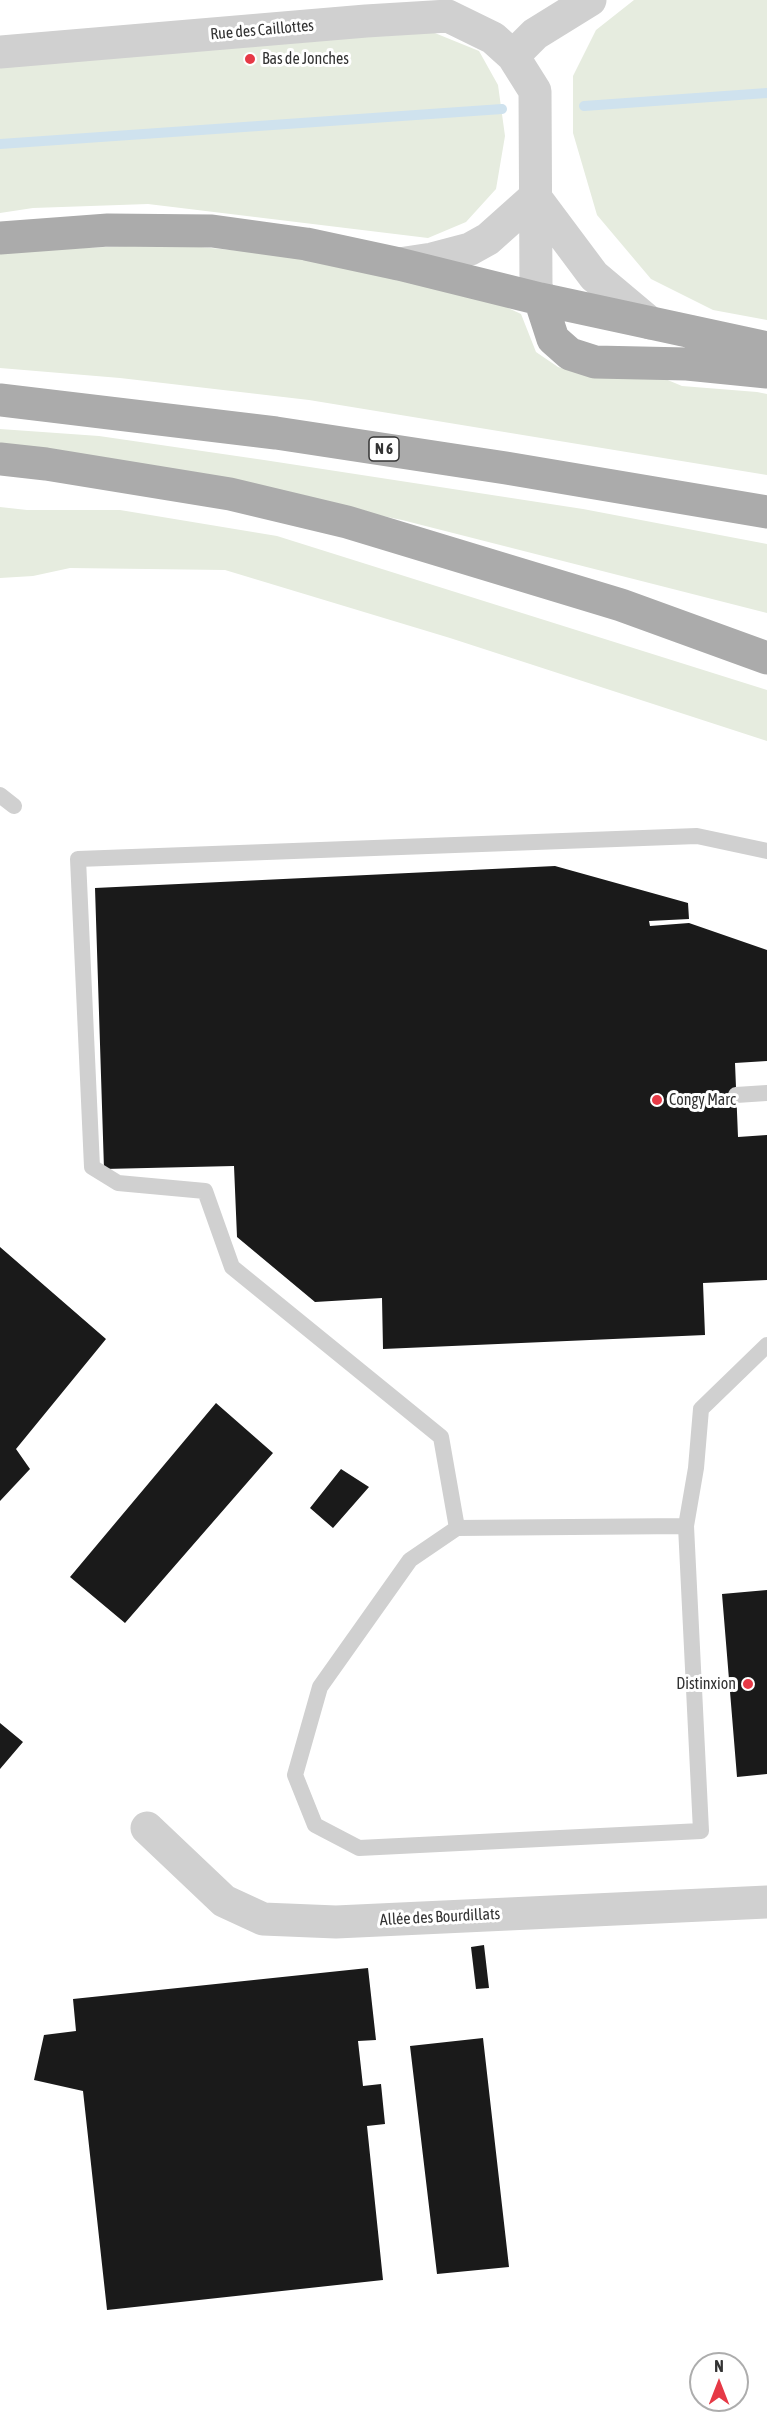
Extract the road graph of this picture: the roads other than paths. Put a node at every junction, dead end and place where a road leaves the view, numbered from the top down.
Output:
1 (590, 0) edge
2 (0, 52) edge
3 (513, 56) junction
4 (535, 197) junction
5 (0, 238) edge
6 (399, 264) junction
7 (540, 299) junction
8 (650, 323) junction
9 (767, 348) edge
10 (767, 372) edge
11 (0, 400) edge
12 (0, 459) edge
13 (767, 512) edge
14 (621, 605) junction
15 (767, 634) edge
16 (767, 658) edge
17 (0, 795) edge
18 (14, 806) dead end
19 (767, 850) edge
20 (767, 1093) edge
21 (736, 1095) dead end
22 (767, 1345) edge
23 (686, 1526) junction
24 (457, 1528) junction
25 (147, 1828) dead end
26 (767, 1902) edge

1 - 3 street
2 - 3 street, Rue des Caillottes
3 - 4 street, Rue des Caillottes
4 - 6 street
4 - 7 street, Rue des Caillottes
4 - 8 street
5 - 6 main road
6 - 7 main road
7 - 8 main road
7 - 10 main road
8 - 9 main road
11 - 13 main road, N 6
12 - 14 main road
14 - 15 main road
14 - 16 main road
17 - 18 lane
19 - 24 lane
20 - 21 lane
22 - 23 lane
23 - 24 lane
23 - 24 lane
25 - 26 street, Allée des Bourdillats

